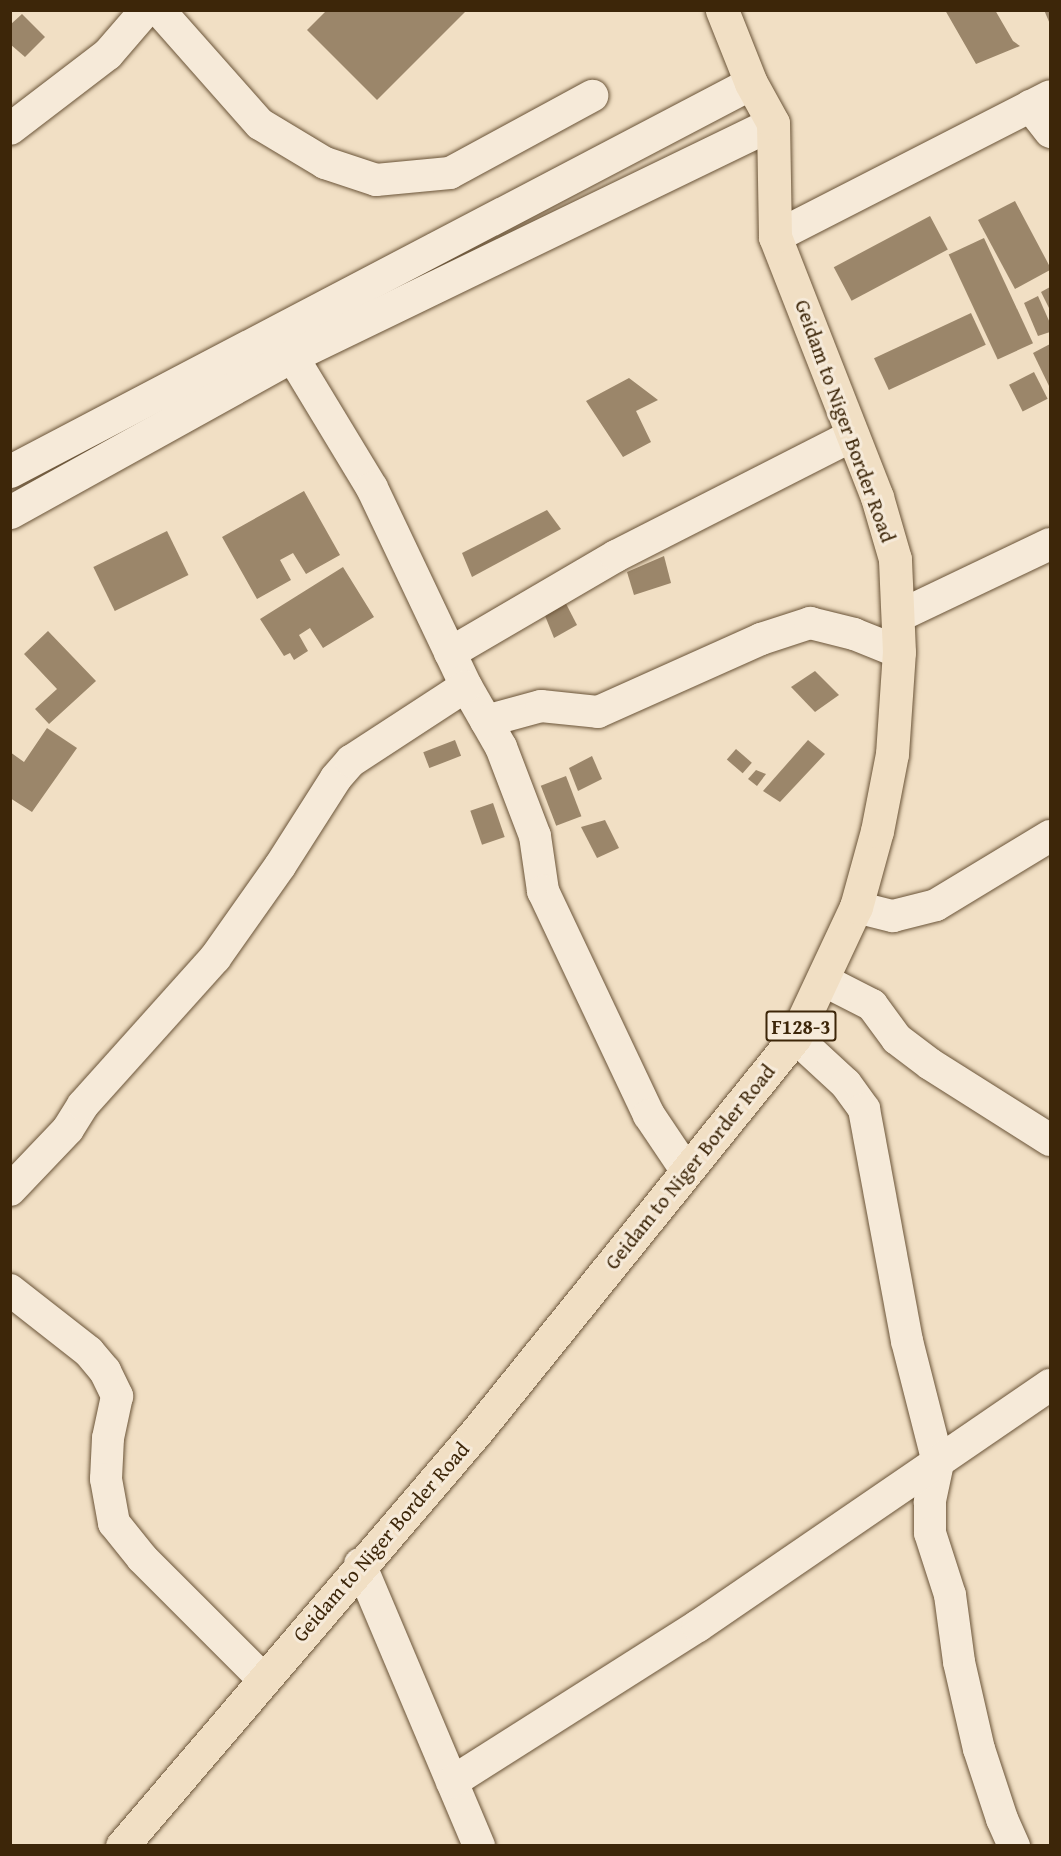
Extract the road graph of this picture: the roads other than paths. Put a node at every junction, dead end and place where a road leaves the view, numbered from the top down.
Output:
1 (147, 10) edge
2 (159, 10) edge
3 (722, 10) edge
4 (752, 83) junction
5 (592, 96) dead end
6 (1040, 101) edge
7 (773, 123) junction
8 (10, 129) edge
9 (1050, 132) edge
10 (775, 237) junction
11 (292, 356) junction
12 (853, 435) junction
13 (10, 471) edge
14 (10, 512) edge
15 (1050, 544) edge
16 (899, 616) junction
17 (450, 652) junction
18 (899, 652) junction
19 (466, 687) junction
20 (486, 721) junction
21 (1050, 836) edge
22 (856, 907) junction
23 (823, 980) junction
24 (795, 1037) junction
25 (1050, 1140) edge
26 (686, 1170) junction
27 (10, 1190) edge
28 (10, 1290) edge
29 (1050, 1385) edge
30 (938, 1462) junction
31 (360, 1564) junction
32 (263, 1679) junction
33 (452, 1782) junction
34 (122, 1845) edge
35 (479, 1845) edge
36 (1014, 1845) edge

1 - 8 street
2 - 5 street
3 - 4 main road, Geidam to Niger Border Road / F128-3
4 - 7 main road, Geidam to Niger Border Road / F128-3
4 - 13 street
6 - 9 street
6 - 10 street
7 - 10 main road, Geidam to Niger Border Road / F128-3
7 - 11 street
10 - 12 main road, Geidam to Niger Border Road / F128-3
11 - 14 street
11 - 17 street
12 - 16 main road, Geidam to Niger Border Road / F128-3
12 - 17 street
15 - 16 street
16 - 18 main road, Geidam to Niger Border Road / F128-3
17 - 19 street
18 - 20 street
18 - 22 main road, Geidam to Niger Border Road / F128-3
19 - 20 street
19 - 27 street
20 - 26 street
21 - 22 street
22 - 23 main road, Geidam to Niger Border Road / F128-3
23 - 24 main road, Geidam to Niger Border Road / F128-3
23 - 25 street
24 - 26 main road, Geidam to Niger Border Road / F128-3
24 - 30 street
26 - 31 main road, Geidam to Niger Border Road / F128-3
28 - 32 street
29 - 30 street
30 - 33 street
30 - 36 street
31 - 32 main road, Geidam to Niger Border Road / F128-3
31 - 33 street
32 - 34 main road, Geidam to Niger Border Road / F128-3
33 - 35 street

